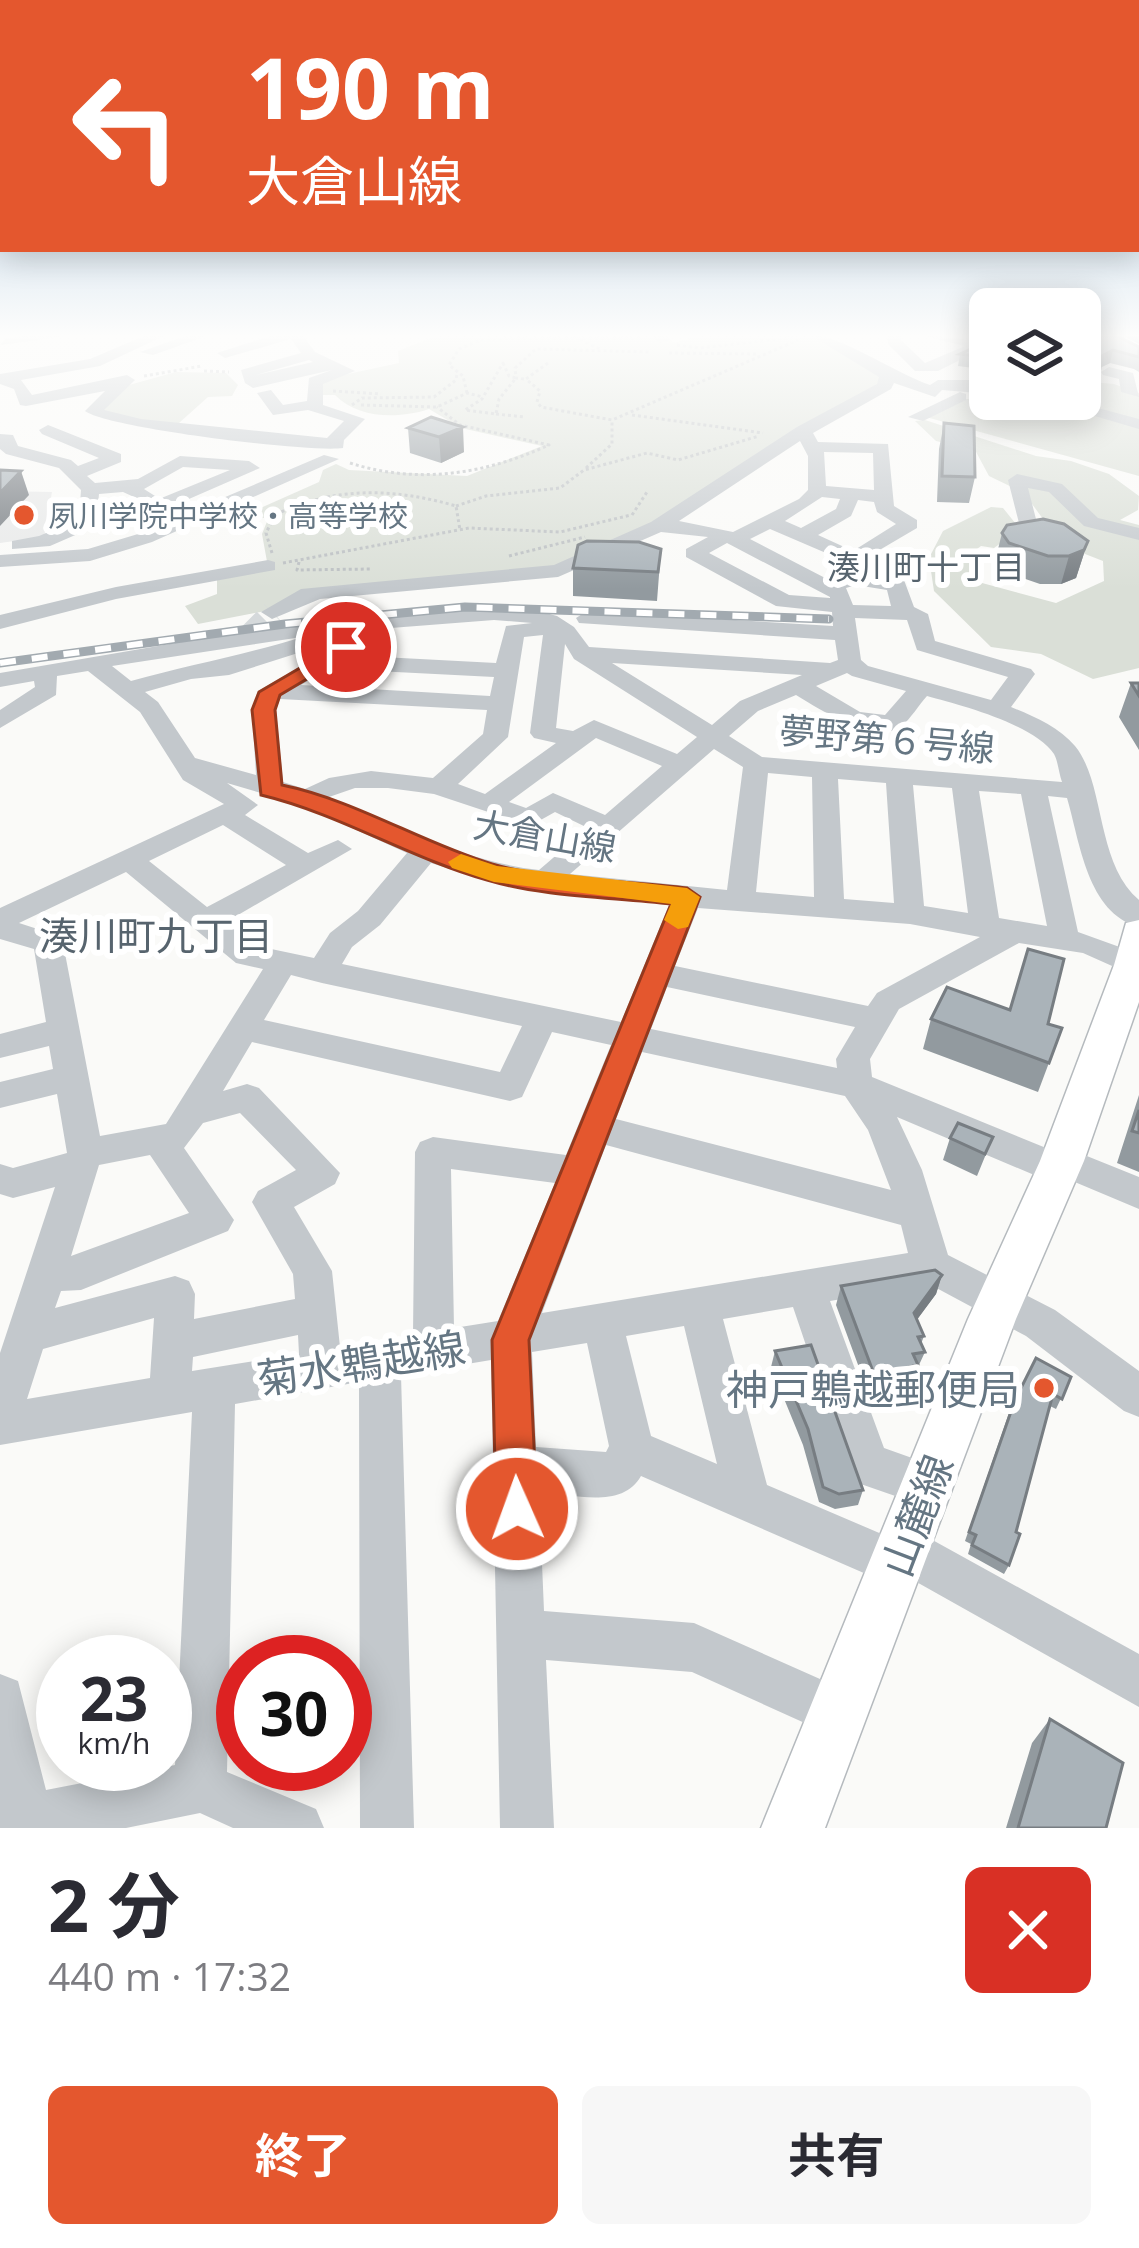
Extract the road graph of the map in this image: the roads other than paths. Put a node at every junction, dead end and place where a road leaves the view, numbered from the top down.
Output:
1 (71, 418) edge
2 (113, 418) edge
3 (308, 418) edge
4 (355, 418) edge
5 (839, 418) edge
6 (298, 421) dead end
7 (48, 430) junction
8 (4, 439) edge
9 (809, 439) junction
10 (276, 442) junction
11 (334, 451) junction
12 (32, 457) junction
13 (254, 466) junction
14 (0, 470) edge
15 (84, 481) junction
16 (130, 486) junction
17 (817, 491) junction
18 (851, 494) junction
19 (886, 497) junction
20 (166, 503) junction
21 (214, 509) junction
22 (769, 521) junction
23 (1027, 523) edge
24 (658, 526) junction
25 (1139, 534) edge
26 (802, 536) junction
27 (730, 537) junction
28 (0, 547) edge
29 (0, 561) edge
30 (268, 566) dead end
31 (841, 609) junction
32 (272, 613) tunnel mouth
33 (438, 617) junction
34 (587, 618) dead end
35 (0, 622) edge
36 (558, 627) junction
37 (514, 632) junction
38 (352, 633) junction
39 (582, 654) junction
40 (92, 662) junction
41 (376, 664) junction
42 (422, 667) junction
43 (844, 667) junction
44 (44, 671) junction
45 (509, 671) junction
46 (0, 680) edge
47 (799, 686) junction
48 (920, 689) junction
49 (127, 690) junction
50 (270, 692) junction
51 (365, 698) junction
52 (414, 700) junction
53 (504, 704) junction
54 (994, 712) junction
55 (0, 721) edge
56 (712, 737) junction
57 (579, 740) junction
58 (755, 764) junction
59 (190, 765) junction
60 (681, 765) junction
61 (825, 770) junction
62 (899, 776) junction
63 (964, 782) junction
64 (439, 787) junction
65 (1034, 788) junction
66 (270, 790) junction
67 (1079, 791) junction
68 (309, 798) junction
69 (490, 803) junction
70 (226, 815) junction
71 (608, 827) junction
72 (338, 849) dead end
73 (427, 850) junction
74 (130, 861) junction
75 (308, 865) junction
76 (545, 880) junction
77 (687, 897) junction
78 (740, 901) junction
79 (829, 907) junction
80 (910, 914) junction
81 (207, 920) junction
82 (0, 924) edge
83 (999, 930) junction
84 (1065, 940) junction
85 (1138, 945) edge
86 (283, 964) junction
87 (322, 972) junction
88 (656, 973) junction
89 (541, 1018) junction
90 (877, 1020) junction
91 (244, 1028) junction
92 (63, 1030) junction
93 (630, 1039) junction
94 (0, 1046) edge
95 (72, 1077) junction
96 (856, 1085) junction
97 (0, 1096) edge
98 (191, 1112) junction
99 (592, 1127) junction
100 (158, 1139) junction
101 (83, 1159) junction
102 (1061, 1165) junction
103 (576, 1171) junction
104 (0, 1179) edge
105 (1139, 1193) edge
106 (917, 1213) junction
107 (931, 1266) junction
108 (48, 1274) junction
109 (806, 1288) junction
110 (1001, 1296) junction
111 (700, 1307) junction
112 (316, 1313) junction
113 (603, 1324) junction
114 (20, 1328) edge
115 (511, 1340) junction
116 (174, 1342) junction
117 (434, 1350) junction
118 (380, 1358) junction
119 (321, 1367) junction
120 (192, 1389) junction
121 (1139, 1397) edge
122 (0, 1421) edge
123 (632, 1450) junction
124 (515, 1468) junction
125 (927, 1485) junction
126 (748, 1500) junction
127 (899, 1556) junction
128 (521, 1634) junction
129 (1139, 1682) edge
130 (0, 1699) edge
131 (838, 1713) junction
132 (200, 1786) junction
133 (18, 1824) edge
134 (290, 1826) edge
135 (387, 1828) edge
136 (527, 1828) edge
137 (793, 1828) edge

1 - 7 street
2 - 10 street
3 - 6 street
4 - 11 street
5 - 9 street
7 - 8 street
7 - 15 street
8 - 12 street
9 - 17 street
9 - 19 street
9 - 24 street
10 - 11 street
10 - 13 street
11 - 21 street
12 - 14 street
12 - 15 street
13 - 16 street
13 - 20 street
15 - 16 street
15 - 28 street
16 - 20 street
17 - 18 street
17 - 22 street
18 - 19 street
18 - 26 street
19 - 26 street
20 - 21 street
21 - 29 street
22 - 26 street
22 - 27 street
23 - 25 street
24 - 27 street
24 - 32 street
27 - 31 street
27 - 31 street
30 - 35 street
31 - 34 street
31 - 43 street
31 - 54 street
33 - 36 street
33 - 37 street
33 - 38 street
36 - 37 street
36 - 39 street, 夢野第６号線
36 - 57 street
37 - 45 street
38 - 40 street
38 - 41 street
38 - 49 street
38 - 50 street
39 - 43 street
39 - 56 street, 夢野第６号線
40 - 44 street
40 - 49 street
41 - 42 street
41 - 51 street
42 - 45 street
42 - 52 street
43 - 47 street
43 - 48 street
44 - 46 street
44 - 55 street
45 - 53 street
47 - 48 street
47 - 56 street
48 - 54 street
49 - 59 street
50 - 51 street
50 - 66 street
51 - 52 street
52 - 53 street
53 - 64 street
54 - 67 street
56 - 58 street, 夢野第６号線
56 - 60 street
57 - 60 street
57 - 69 street
58 - 61 street, 夢野第６号線
58 - 78 street
59 - 66 street, 大倉山線
59 - 70 street
60 - 71 street
61 - 62 street, 夢野第６号線
61 - 79 street
62 - 63 street, 夢野第６号線
62 - 80 street
63 - 65 street, 夢野第６号線
63 - 83 street
64 - 68 street
64 - 69 street
65 - 67 street, 夢野第６号線
65 - 84 street
66 - 68 street, 大倉山線
67 - 85 street
68 - 73 street, 大倉山線
69 - 71 street
70 - 74 street
70 - 75 street
71 - 76 street
72 - 75 street
73 - 76 street, 大倉山線
73 - 87 street
74 - 81 street
74 - 82 street
75 - 81 street
76 - 77 street, 大倉山線
77 - 78 street, 大倉山線
77 - 88 street
78 - 79 street, 大倉山線
79 - 80 street, 大倉山線
80 - 83 street, 大倉山線
81 - 86 street
82 - 92 street
83 - 84 street, 大倉山線
83 - 90 street
84 - 85 street, 大倉山線
85 - 102 main road, 山麓線
86 - 87 street
86 - 91 street
87 - 89 street
88 - 90 street
88 - 93 street
89 - 91 street
89 - 93 street
90 - 96 street
91 - 98 street
92 - 94 street
92 - 95 street
93 - 96 street
93 - 99 street
95 - 97 street
95 - 101 street
96 - 102 street
96 - 106 street
98 - 100 street
98 - 112 street
99 - 103 street
99 - 106 street
100 - 101 street
100 - 108 street
101 - 104 street
101 - 108 street
102 - 105 street
102 - 110 main road, 山麓線
103 - 115 street
103 - 117 street
106 - 107 street
107 - 109 street, 菊水鵯越線
107 - 110 street
108 - 114 street
109 - 111 street, 菊水鵯越線
109 - 125 street
110 - 121 street
110 - 125 main road, 山麓線
111 - 113 street, 菊水鵯越線
111 - 126 street
112 - 116 street
112 - 119 street
113 - 115 street, 菊水鵯越線
113 - 123 street
114 - 116 street
114 - 122 street
115 - 117 street, 菊水鵯越線
115 - 124 street
116 - 120 street
117 - 118 street, 菊水鵯越線
118 - 119 street, 菊水鵯越線
118 - 135 street
119 - 120 street, 菊水鵯越線
120 - 122 street, 菊水鵯越線
120 - 132 street
123 - 124 street
123 - 126 street
124 - 128 street
125 - 127 main road, 山麓線
126 - 127 street
127 - 129 street
127 - 131 main road, 山麓線
128 - 131 street
128 - 136 street
130 - 133 street
131 - 137 main road, 山麓線
132 - 133 street
132 - 134 street

